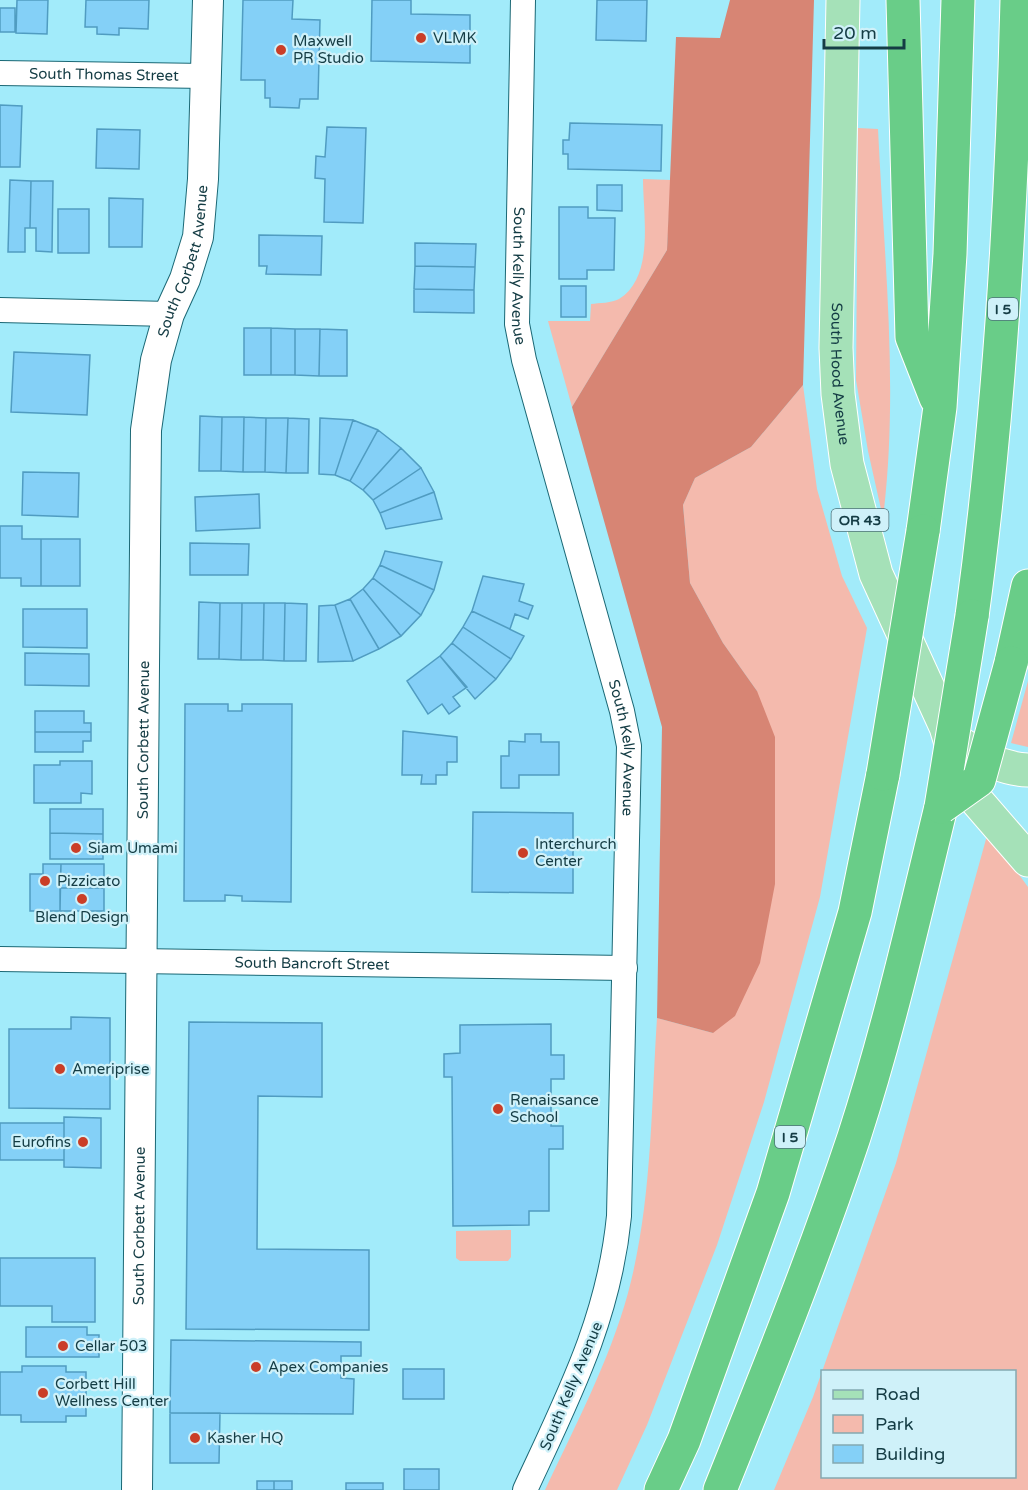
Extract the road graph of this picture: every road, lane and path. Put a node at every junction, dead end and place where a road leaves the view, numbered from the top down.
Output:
1 (208, 0) edge
2 (523, 0) edge
3 (843, 0) edge
4 (903, 0) edge
5 (958, 0) edge
6 (1017, 0) edge
7 (0, 73) edge
8 (206, 76) junction
9 (0, 310) edge
10 (169, 314) junction
11 (940, 407) junction
12 (1028, 586) edge
13 (946, 728) junction
14 (1028, 770) edge
15 (941, 807) junction
16 (1028, 860) edge
17 (0, 958) edge
18 (143, 960) junction
19 (625, 968) junction
20 (137, 1490) edge
21 (525, 1490) edge
22 (661, 1490) edge
23 (720, 1490) edge

1 - 8 street, South Corbett Avenue
2 - 19 street, South Kelly Avenue
3 - 13 main road, South Hood Avenue / OR 43
4 - 11 highway
5 - 11 highway, I 5
6 - 15 highway, I 5, bridge
7 - 8 street, South Thomas Street
8 - 10 street, South Corbett Avenue
9 - 10 street
10 - 18 street, South Corbett Avenue
11 - 22 highway, I 5, bridge
12 - 15 highway, bridge
13 - 14 main road
13 - 16 main road, OR 43
15 - 23 highway, I 5
17 - 18 street, South Bancroft Street
18 - 19 street, South Bancroft Street
18 - 20 street, South Corbett Avenue
19 - 21 street, South Kelly Avenue

